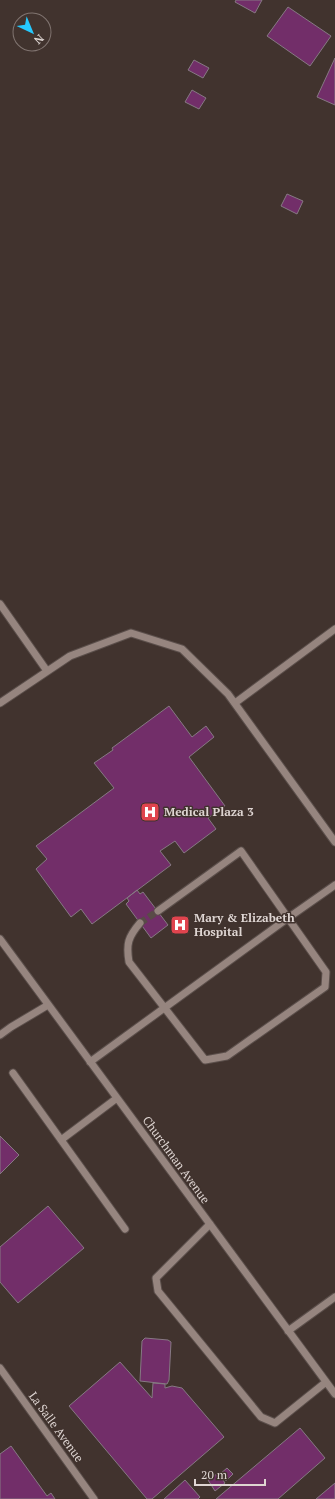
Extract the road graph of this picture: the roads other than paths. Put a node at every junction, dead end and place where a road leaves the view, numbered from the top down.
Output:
1 (0, 604) edge
2 (335, 629) edge
3 (47, 671) junction
4 (0, 703) edge
5 (235, 703) junction
6 (335, 842) edge
7 (335, 884) edge
8 (158, 911) tunnel mouth
9 (288, 918) junction
10 (140, 923) tunnel mouth
11 (0, 939) edge
12 (48, 1005) junction
13 (165, 1008) junction
14 (0, 1035) edge
15 (90, 1062) junction
16 (13, 1073) dead end
17 (117, 1098) junction
18 (61, 1140) junction
19 (210, 1224) junction
20 (125, 1229) dead end
21 (335, 1297) edge
22 (288, 1331) junction
23 (0, 1368) edge
24 (326, 1382) junction
25 (335, 1394) edge
26 (94, 1499) edge

1 - 3 street
2 - 5 street
3 - 4 street
3 - 5 street
5 - 6 street
7 - 9 street
8 - 9 street
9 - 13 street
9 - 13 street
10 - 13 street
11 - 12 street, Churchman Avenue
12 - 14 street
12 - 15 street, Churchman Avenue
13 - 15 street
15 - 17 street, Churchman Avenue
16 - 18 street
17 - 18 street
17 - 19 street, Churchman Avenue
18 - 20 street
19 - 22 street, Churchman Avenue
19 - 24 street
21 - 22 street
22 - 24 street, Churchman Avenue
23 - 26 street, La Salle Avenue
24 - 25 street, Churchman Avenue

